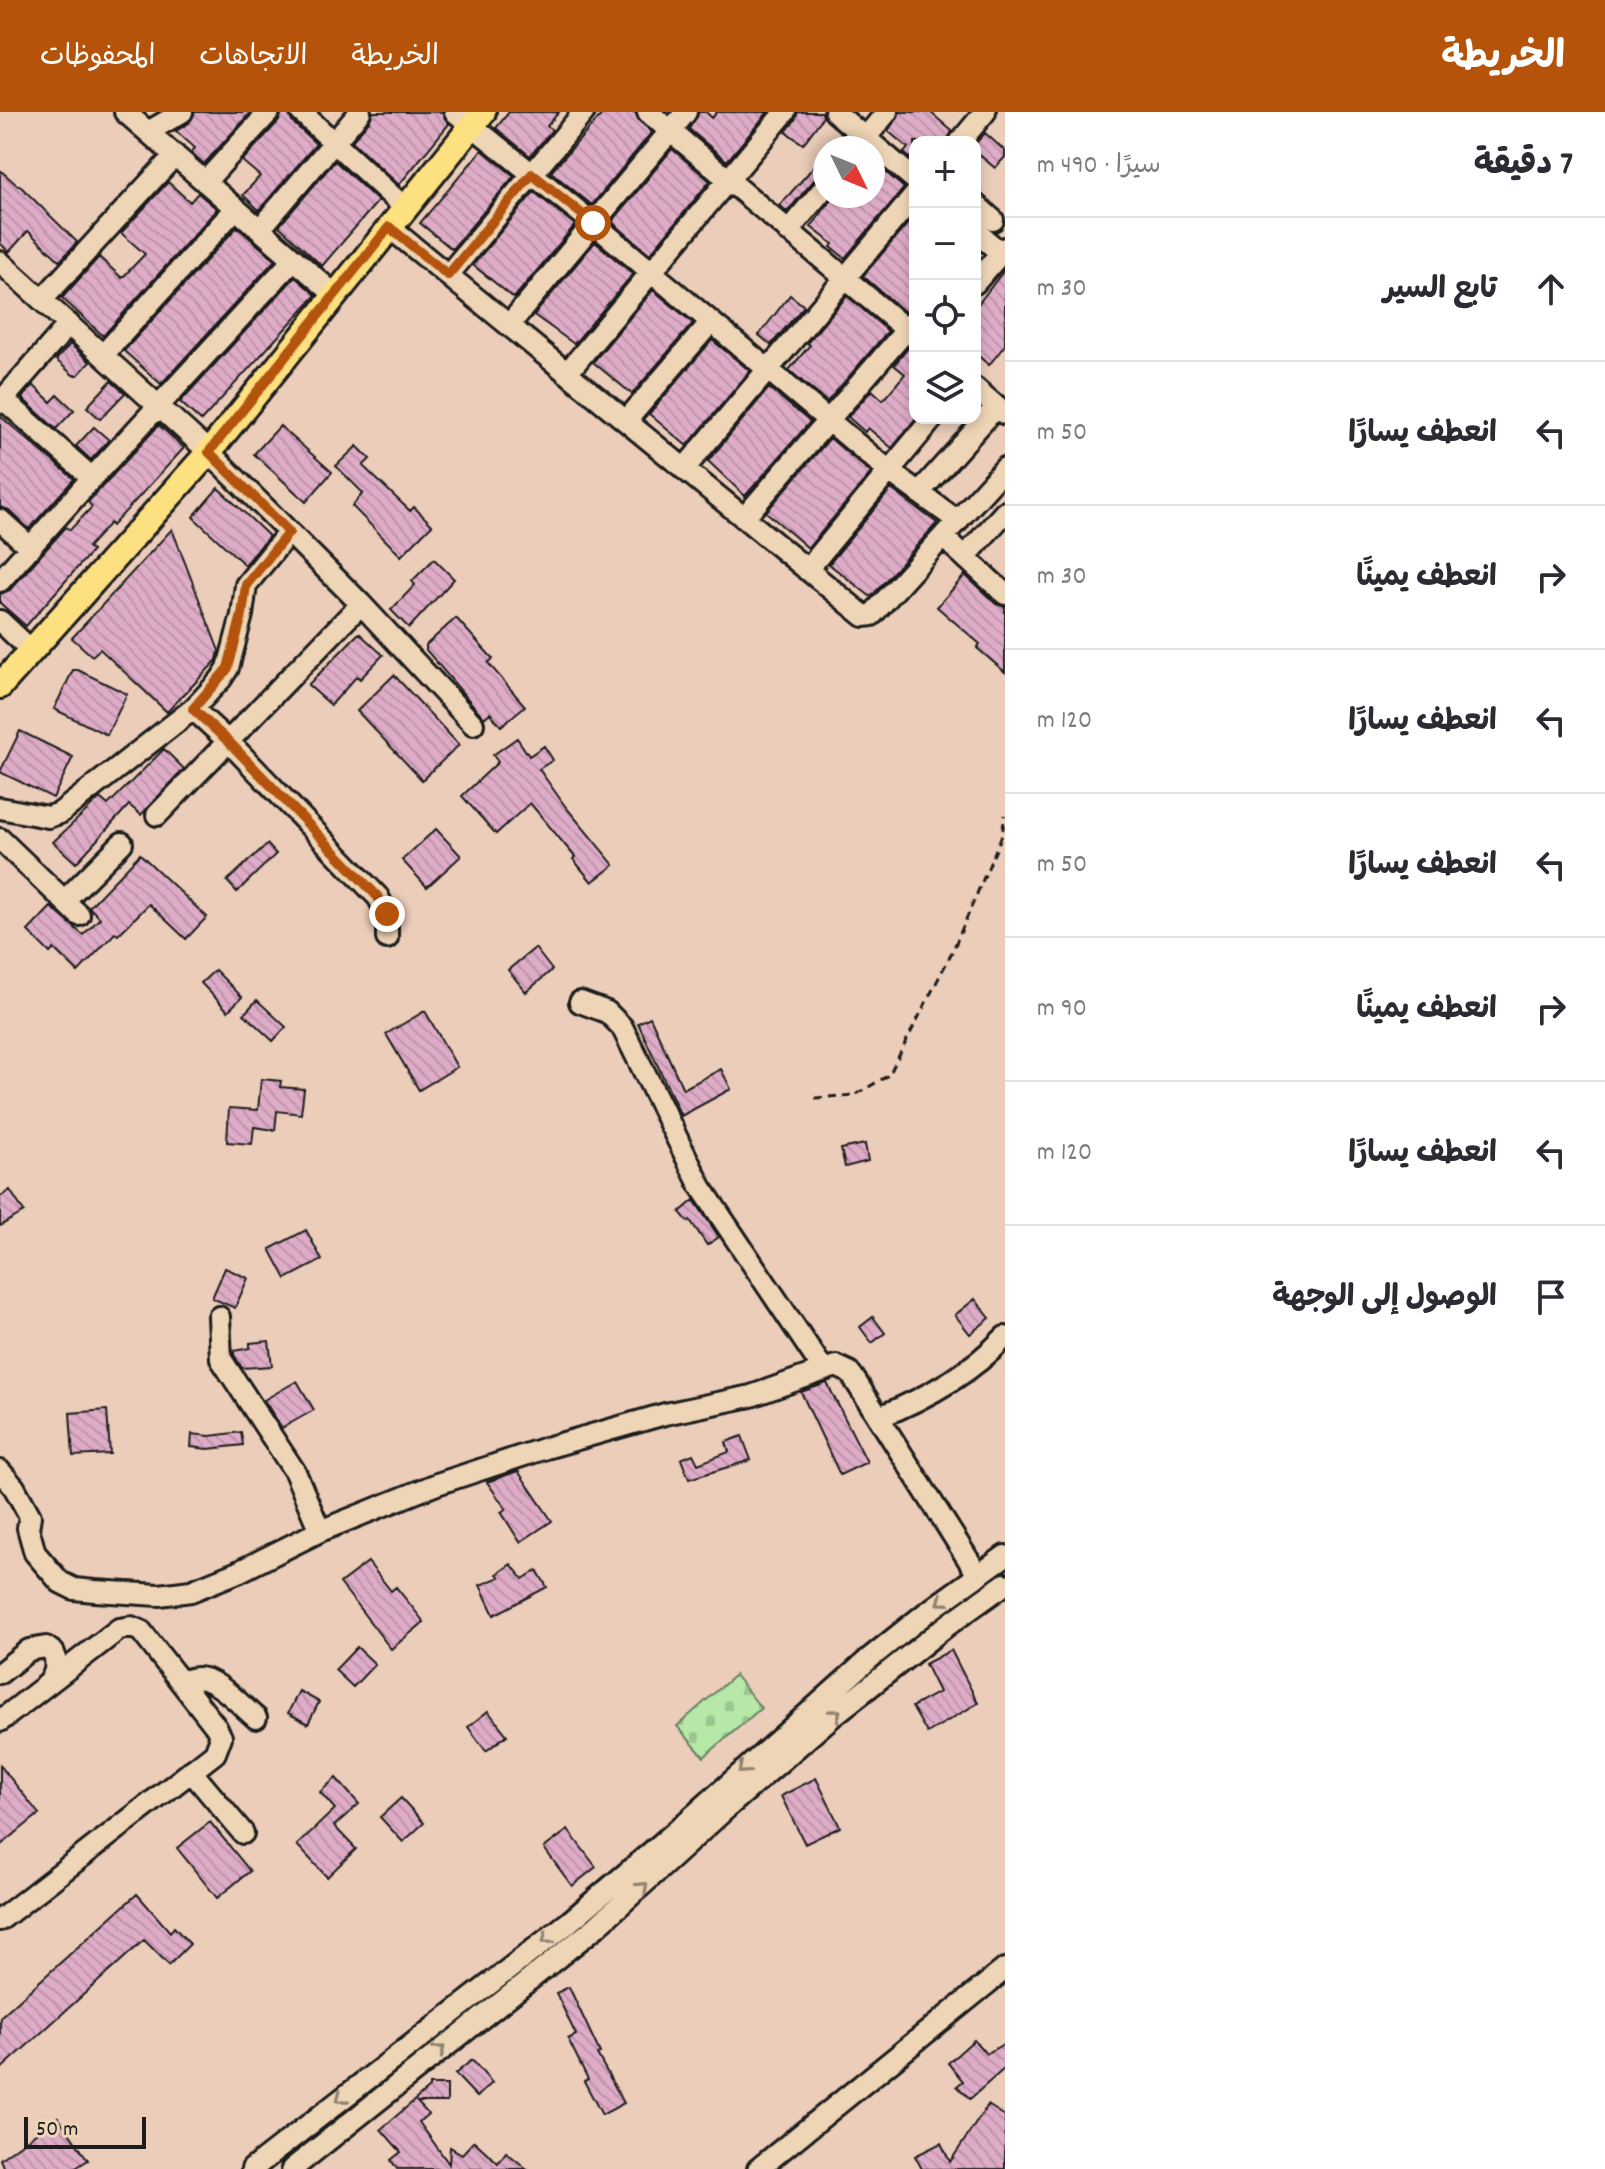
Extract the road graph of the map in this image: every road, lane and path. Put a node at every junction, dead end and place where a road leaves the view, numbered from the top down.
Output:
1 (125, 112) edge
2 (182, 112) edge
3 (269, 112) edge
4 (301, 112) edge
5 (360, 112) edge
6 (584, 112) edge
7 (648, 112) edge
8 (686, 112) edge
9 (785, 112) edge
10 (835, 112) edge
11 (887, 112) edge
12 (985, 112) edge
13 (470, 117) edge
14 (670, 131) junction
15 (148, 132) junction
16 (856, 136) edge
17 (868, 136) edge
18 (965, 136) edge
19 (335, 143) junction
20 (175, 155) junction
21 (885, 159) edge
22 (532, 174) junction
23 (909, 176) edge
24 (728, 180) junction
25 (205, 182) junction
26 (813, 201) edge
27 (909, 202) edge
28 (236, 208) junction
29 (405, 208) junction
30 (976, 208) edge
31 (593, 223) junction
32 (389, 227) junction
33 (260, 229) junction
34 (788, 231) junction
35 (982, 235) edge
36 (1003, 251) edge
37 (294, 259) junction
38 (651, 272) junction
39 (4, 274) edge
40 (448, 275) junction
41 (844, 279) junction
42 (978, 280) edge
43 (334, 294) junction
44 (42, 300) junction
45 (710, 323) junction
46 (69, 324) junction
47 (509, 325) junction
48 (909, 327) edge
49 (909, 332) edge
50 (103, 355) junction
51 (768, 370) junction
52 (567, 373) junction
53 (981, 393) edge
54 (1, 401) edge
55 (158, 405) junction
56 (1001, 410) edge
57 (828, 420) junction
58 (626, 421) junction
59 (928, 424) edge
60 (209, 452) junction
61 (1005, 468) edge
62 (684, 469) junction
63 (889, 471) junction
64 (92, 478) junction
65 (919, 493) junction
66 (1005, 512) edge
67 (744, 518) junction
68 (0, 520) edge
69 (958, 521) junction
70 (289, 532) junction
71 (943, 537) junction
72 (31, 548) junction
73 (965, 557) junction
74 (807, 570) junction
75 (0, 581) edge
76 (1005, 594) edge
77 (361, 604) junction
78 (0, 621) edge
79 (32, 651) junction
80 (0, 686) edge
81 (193, 709) junction
82 (473, 724) dead end
83 (229, 742) junction
84 (0, 808) edge
85 (157, 815) dead end
86 (1005, 815) edge
87 (0, 839) edge
88 (122, 843) dead end
89 (387, 938) dead end
90 (580, 1002) dead end
91 (815, 1098) dead end
92 (219, 1317) dead end
93 (1005, 1337) edge
94 (823, 1369) junction
95 (879, 1417) junction
96 (0, 1471) edge
97 (320, 1531) junction
98 (1005, 1556) edge
99 (978, 1575) junction
100 (1001, 1595) edge
101 (54, 1653) junction
102 (82, 1658) junction
103 (0, 1673) edge
104 (182, 1683) junction
105 (48, 1684) junction
106 (256, 1718) dead end
107 (0, 1721) edge
108 (191, 1771) junction
109 (243, 1833) dead end
110 (0, 1920) edge
111 (1005, 1969) edge
112 (252, 2169) edge
113 (292, 2169) edge
114 (758, 2169) edge

1 - 15 street
2 - 15 street
3 - 25 street
4 - 19 street
5 - 19 street
6 - 22 street
7 - 14 street
8 - 14 street
9 - 24 street
10 - 16 street
11 - 17 street
12 - 18 street
13 - 22 street
13 - 29 main road
14 - 24 street
14 - 31 street
15 - 20 street
19 - 29 street
19 - 33 street
20 - 25 street
20 - 44 street
21 - 23 street
22 - 31 street
22 - 40 street
24 - 34 street
24 - 38 street
25 - 28 street
26 - 34 street
27 - 41 street
28 - 33 street
28 - 50 street
29 - 32 main road
30 - 35 street
31 - 38 street
31 - 47 street
32 - 40 street
32 - 43 main road
33 - 37 street
34 - 41 street
35 - 36 street
36 - 42 street
37 - 43 street
37 - 55 street
38 - 45 street
38 - 52 street
39 - 44 street
40 - 47 street
41 - 48 street
41 - 51 street
43 - 60 main road
44 - 46 street
45 - 51 street
45 - 58 street
46 - 50 street
46 - 54 street
47 - 52 street
49 - 57 street
50 - 55 street
51 - 57 street
51 - 62 street
52 - 58 street
53 - 56 street
54 - 64 street
55 - 60 street
55 - 64 street
56 - 65 street
57 - 63 street
57 - 67 street
58 - 62 street
59 - 63 street
60 - 70 street
60 - 79 main road
61 - 69 street
62 - 67 street
63 - 65 street
63 - 74 street
64 - 72 street
65 - 69 street
66 - 73 street
67 - 74 street
68 - 72 street
69 - 71 street
70 - 77 street
70 - 81 street
71 - 73 street
71 - 74 street
72 - 75 street
73 - 76 street
77 - 82 street
77 - 83 street
78 - 79 street
79 - 80 main road
81 - 83 street
81 - 84 street
83 - 85 street
83 - 89 street
86 - 91 path
87 - 88 street
90 - 94 street
92 - 97 street
93 - 95 street
94 - 95 street
94 - 97 street
95 - 99 street
96 - 97 street
98 - 99 street
99 -> 112 street
113 -> 100 street
101 - 102 street
101 - 103 street
101 - 105 street
102 - 104 street
102 - 105 street
104 - 106 street
104 - 108 street
105 - 107 street
108 - 109 street
108 - 110 street
111 - 114 street

